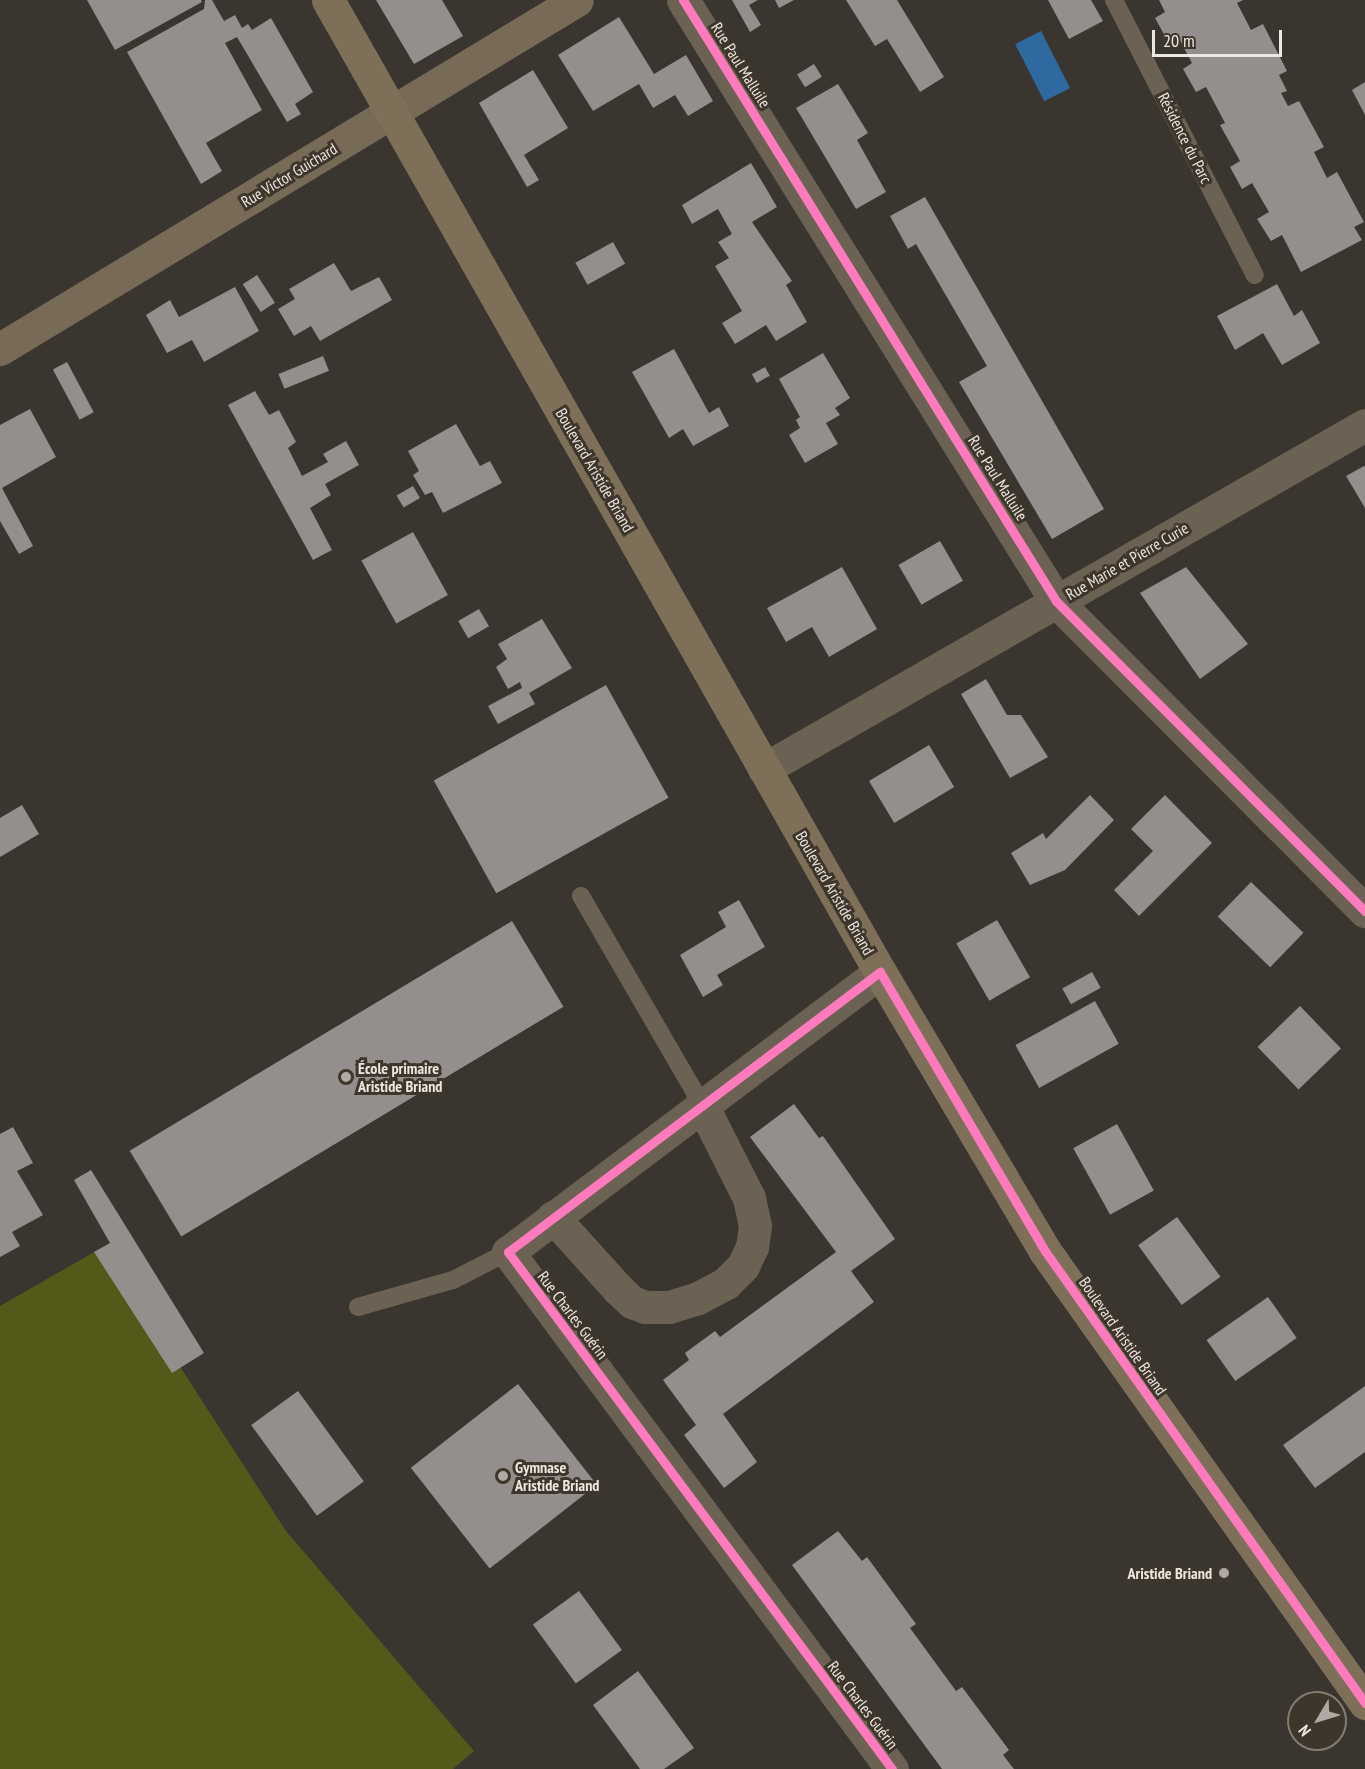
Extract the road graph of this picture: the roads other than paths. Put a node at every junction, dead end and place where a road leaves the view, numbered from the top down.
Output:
1 (328, 0) edge
2 (577, 0) edge
3 (683, 0) edge
4 (1114, 0) edge
5 (392, 113) junction
6 (1256, 275) dead end
7 (0, 349) edge
8 (1365, 425) edge
9 (1056, 601) junction
10 (764, 769) junction
11 (581, 896) dead end
12 (1365, 911) edge
13 (880, 972) junction
14 (701, 1103) junction
15 (553, 1217) junction
16 (508, 1252) junction
17 (358, 1307) dead end
18 (1365, 1703) edge
19 (892, 1769) edge

1 - 5 main road, Boulevard Aristide Briand
2 - 5 main road, Rue Victor Guichard
3 - 9 street, Rue Paul Malluile
4 - 6 lane, Résidence du Parc
5 - 7 main road, Rue Victor Guichard
5 - 10 main road, Boulevard Aristide Briand
8 - 9 street, Rue Marie et Pierre Curie
9 - 10 street, Rue Marie et Pierre Curie
9 - 12 street, Rue Paul Malluile
10 - 13 main road, Boulevard Aristide Briand
11 - 14 lane
13 - 14 street
13 - 18 main road, Boulevard Aristide Briand
14 - 15 street
14 - 15 street
15 - 16 street
16 - 17 lane
16 - 19 street, Rue Charles Guérin

